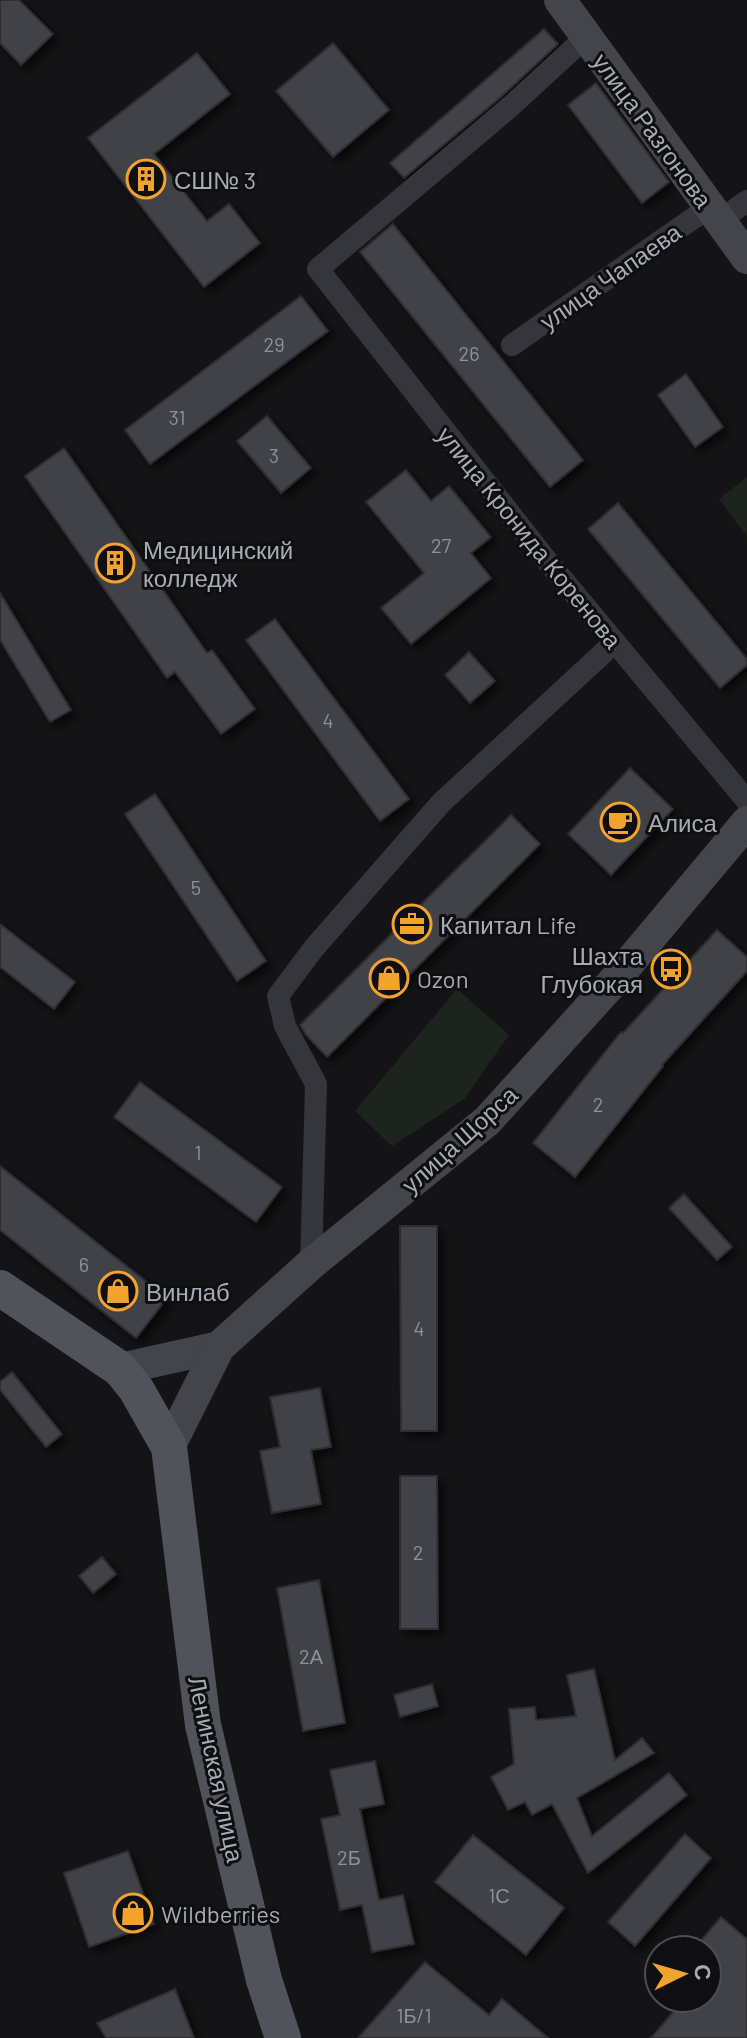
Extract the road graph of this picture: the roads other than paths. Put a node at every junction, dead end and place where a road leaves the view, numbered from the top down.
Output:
1 (560, 0) edge
2 (586, 37) junction
3 (747, 201) edge
4 (714, 214) junction
5 (747, 258) edge
6 (512, 345) dead end
7 (614, 643) junction
8 (747, 801) edge
9 (747, 822) edge
10 (311, 1264) junction
11 (0, 1288) edge
12 (219, 1347) junction
13 (120, 1369) junction
14 (169, 1447) junction
15 (283, 2038) edge

1 - 2 street, улица Разгонова
2 - 4 street, улица Разгонова
2 - 7 street, улица Кронида Коренова
3 - 4 street, улица Чапаева
4 - 5 street, улица Разгонова
4 - 6 street, улица Чапаева
7 - 8 street, улица Кронида Коренова
7 - 10 street
9 - 10 street, улица Щорса
10 - 12 street, улица Щорса
11 - 13 main road
12 - 13 street
12 - 14 street, улица Щорса
13 - 14 main road
14 - 15 main road, Ленинская улица

